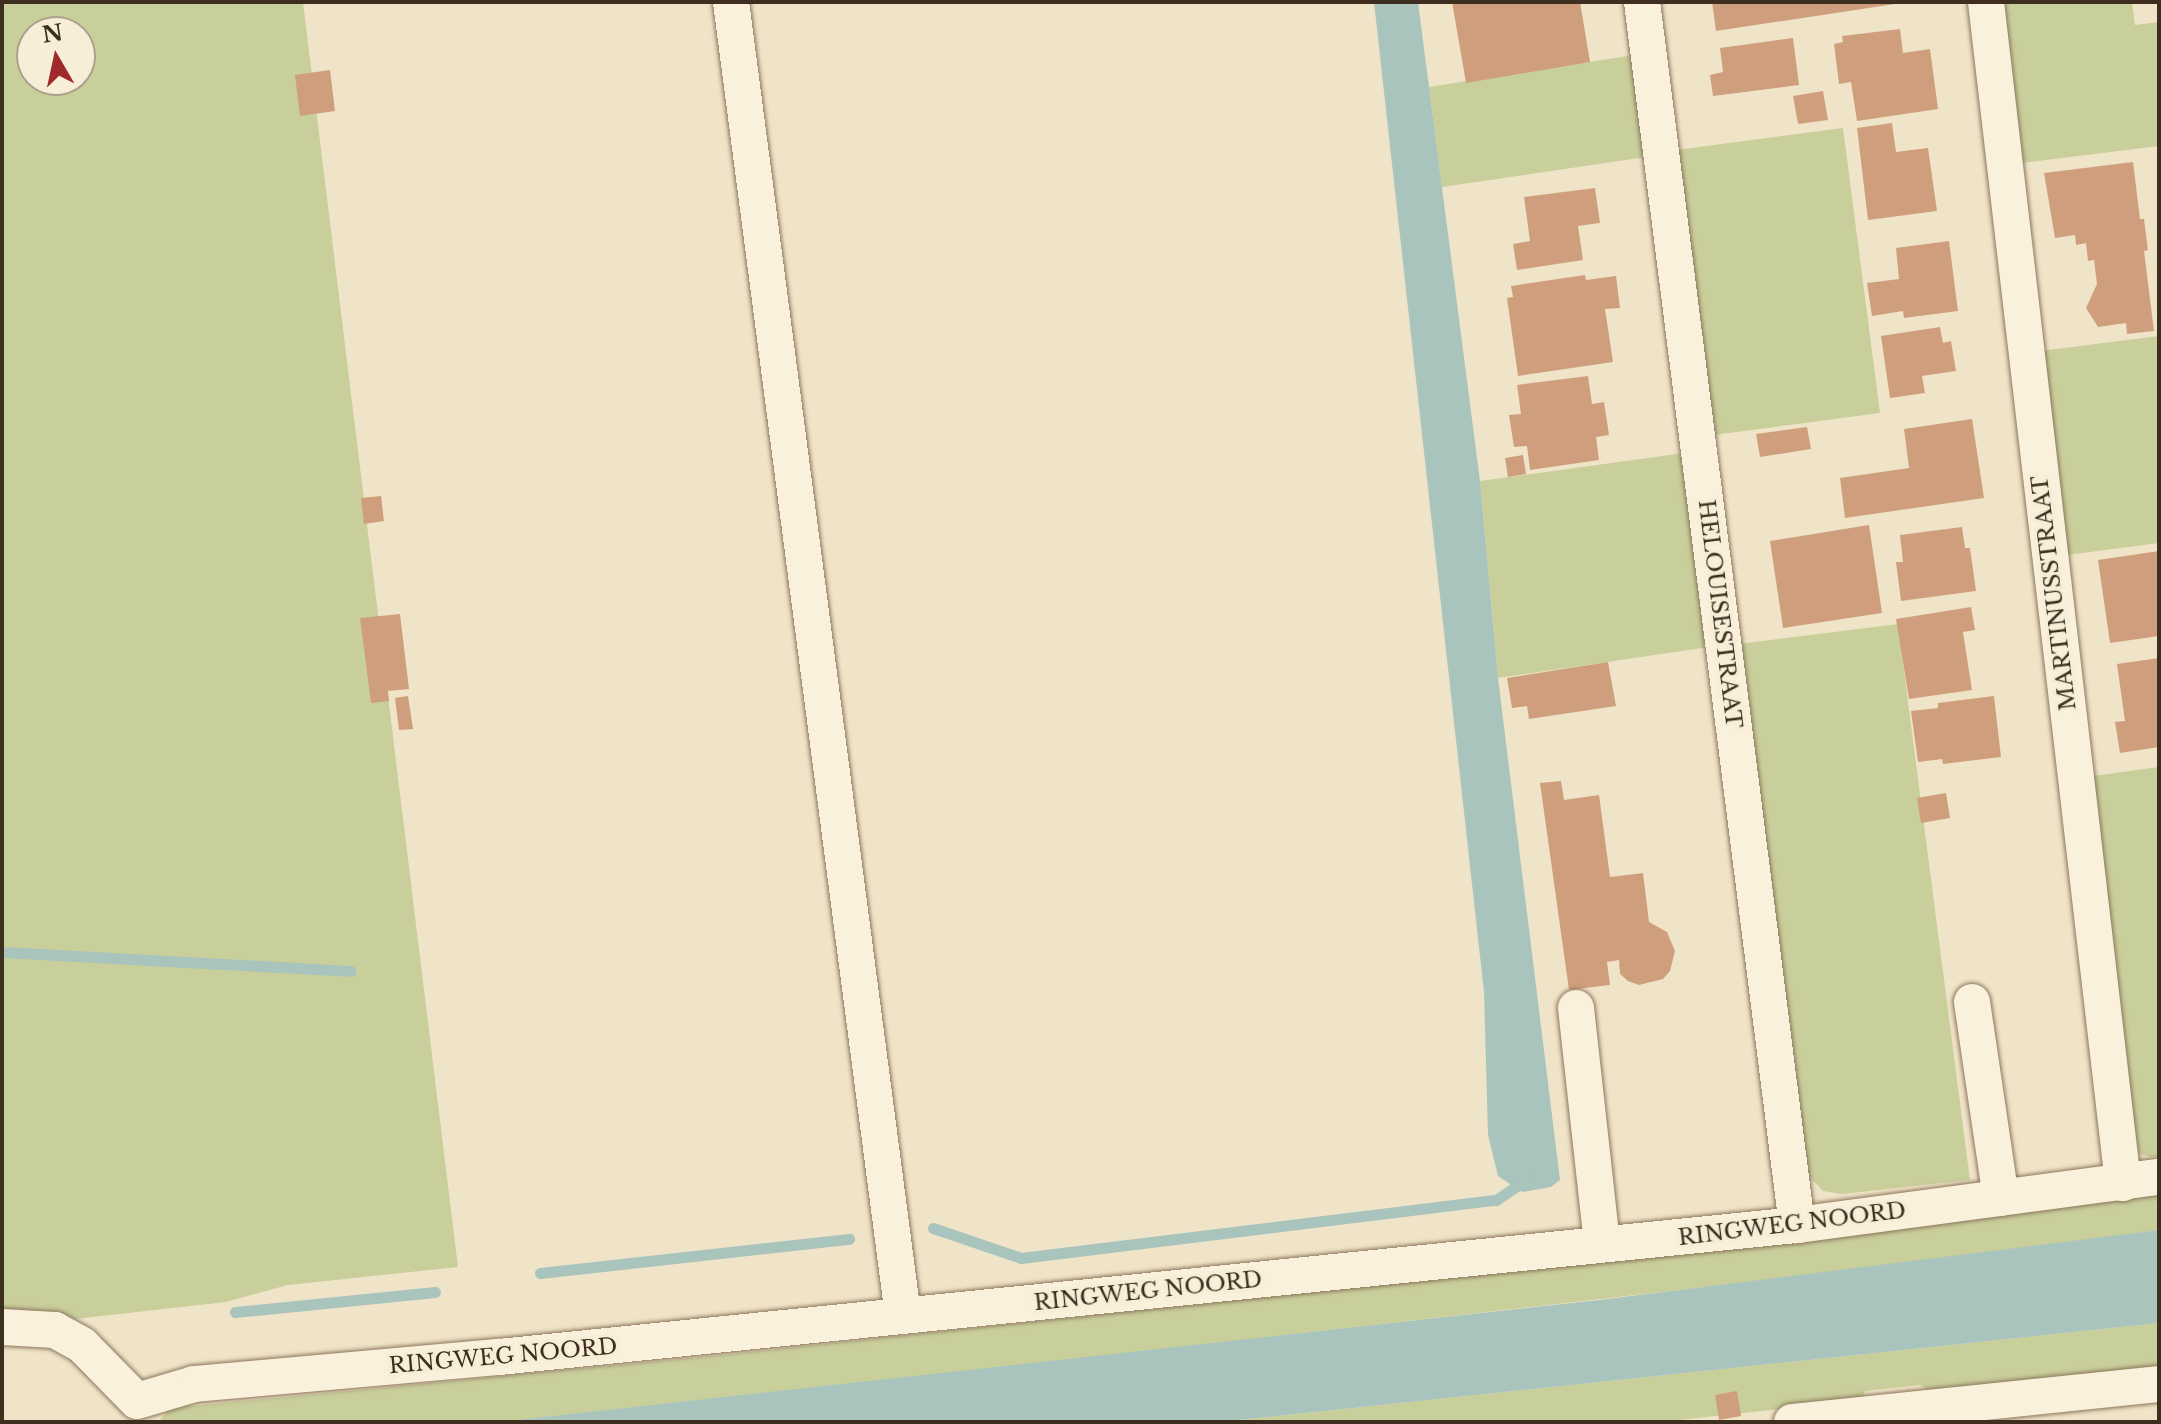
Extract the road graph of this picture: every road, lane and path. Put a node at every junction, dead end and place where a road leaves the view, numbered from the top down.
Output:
1 (731, 2) edge
2 (1642, 2) edge
3 (1986, 2) edge
4 (1972, 1002) dead end
5 (1576, 1008) dead end
6 (2159, 1177) edge
7 (2123, 1183) junction
8 (2001, 1198) junction
9 (1797, 1225) junction
10 (1602, 1244) junction
11 (903, 1316) junction
12 (2, 1327) edge
13 (2159, 1384) edge
14 (2108, 1406) edge
15 (131, 1412) edge
16 (1792, 1422) edge

1 - 11 street
2 - 9 street, HELOUISESTRAAT
3 - 7 street, MARTINUSSTRAAT
4 - 8 street
5 - 10 street
6 - 7 street, RINGWEG NOORD
7 - 8 street, RINGWEG NOORD
8 - 9 street, RINGWEG NOORD
9 - 10 street, RINGWEG NOORD
10 - 11 street, RINGWEG NOORD
11 - 15 street, RINGWEG NOORD
12 - 15 street
13 - 14 street
14 - 16 street

